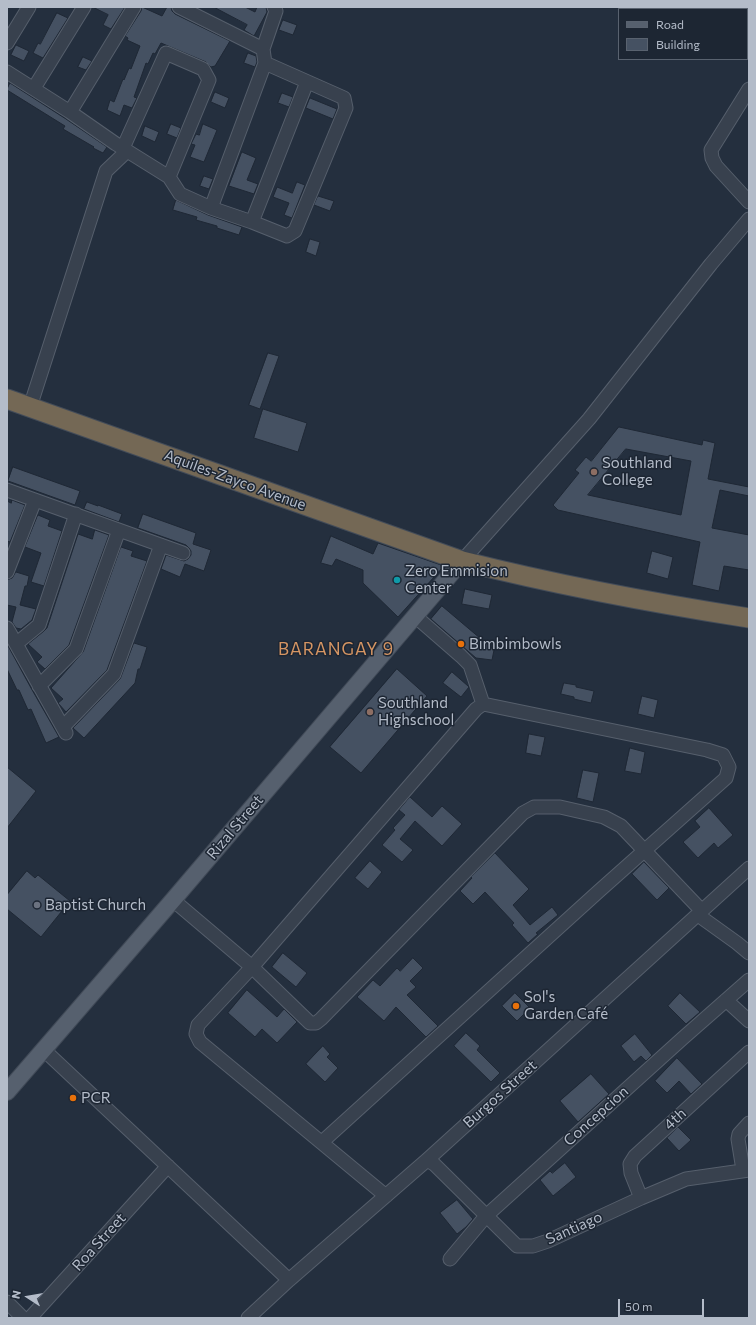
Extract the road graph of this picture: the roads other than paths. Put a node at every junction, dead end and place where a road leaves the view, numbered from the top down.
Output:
1 (29, 7) edge
2 (84, 7) edge
3 (134, 7) edge
4 (178, 7) edge
5 (274, 7) edge
6 (7, 42) edge
7 (263, 49) junction
8 (265, 63) junction
9 (7, 72) edge
10 (307, 82) junction
11 (34, 88) junction
12 (749, 89) edge
13 (70, 112) junction
14 (122, 147) junction
15 (169, 177) junction
16 (749, 202) edge
17 (211, 208) junction
18 (749, 219) edge
19 (252, 222) junction
20 (7, 398) edge
21 (30, 407) junction
22 (7, 490) edge
23 (35, 500) junction
24 (76, 514) junction
25 (119, 530) junction
26 (161, 545) junction
27 (183, 553) dead end
28 (462, 561) junction
29 (7, 572) edge
30 (415, 616) junction
31 (749, 618) edge
32 (7, 628) edge
33 (16, 644) junction
34 (40, 686) junction
35 (484, 704) junction
36 (644, 850) junction
37 (749, 868) edge
38 (173, 900) junction
39 (700, 913) junction
40 (749, 953) edge
41 (252, 966) junction
42 (749, 980) edge
43 (726, 1000) junction
44 (749, 1021) edge
45 (44, 1050) junction
46 (749, 1052) edge
47 (7, 1092) edge
48 (749, 1124) edge
49 (322, 1142) junction
50 (427, 1160) junction
51 (168, 1166) junction
52 (746, 1170) edge
53 (386, 1196) junction
54 (641, 1198) junction
55 (486, 1216) junction
56 (450, 1259) dead end
57 (289, 1280) junction
58 (7, 1302) edge
59 (23, 1318) edge
60 (30, 1318) edge
61 (248, 1318) edge

1 - 6 street
2 - 11 street
3 - 13 street
4 - 7 street
5 - 7 street
7 - 8 street
8 - 10 street
8 - 17 street
9 - 11 street
10 - 19 street
10 - 19 street
11 - 13 street
12 - 16 street
13 - 14 street
14 - 15 street
14 - 15 street
14 - 21 street
15 - 17 street
17 - 19 street
18 - 28 street
20 - 21 highway, Aquiles-Zayco Avenue
21 - 28 highway, Aquiles-Zayco Avenue
22 - 23 street
23 - 24 street
23 - 29 street
24 - 25 street
24 - 33 street
25 - 26 street
25 - 34 street
26 - 27 street
26 - 34 street
28 - 30 main road, Rizal Street
28 - 31 highway, Aquiles-Zayco Avenue
30 - 35 street
30 - 38 main road, Rizal Street
32 - 33 street
33 - 34 street
35 - 36 street
35 - 41 street
36 - 39 street
36 - 41 street
36 - 49 street
37 - 39 street, Burgos Street
38 - 41 street
38 - 45 main road, Rizal Street
39 - 40 street
39 - 50 street, Burgos Street
41 - 49 street
42 - 43 street, Concepcion
43 - 44 street
43 - 55 street, Concepcion
45 - 47 main road, Rizal Street
45 - 51 street
46 - 54 street, 4th
48 - 52 street
49 - 53 street
50 - 53 street, Burgos Street
50 - 55 street, Santiago
51 - 57 street
51 - 60 street, Roa Street
52 - 54 street, Santiago
53 - 57 street, Burgos Street
54 - 55 street, Santiago
55 - 56 street, Concepcion
57 - 61 street, Burgos Street
58 - 59 street

